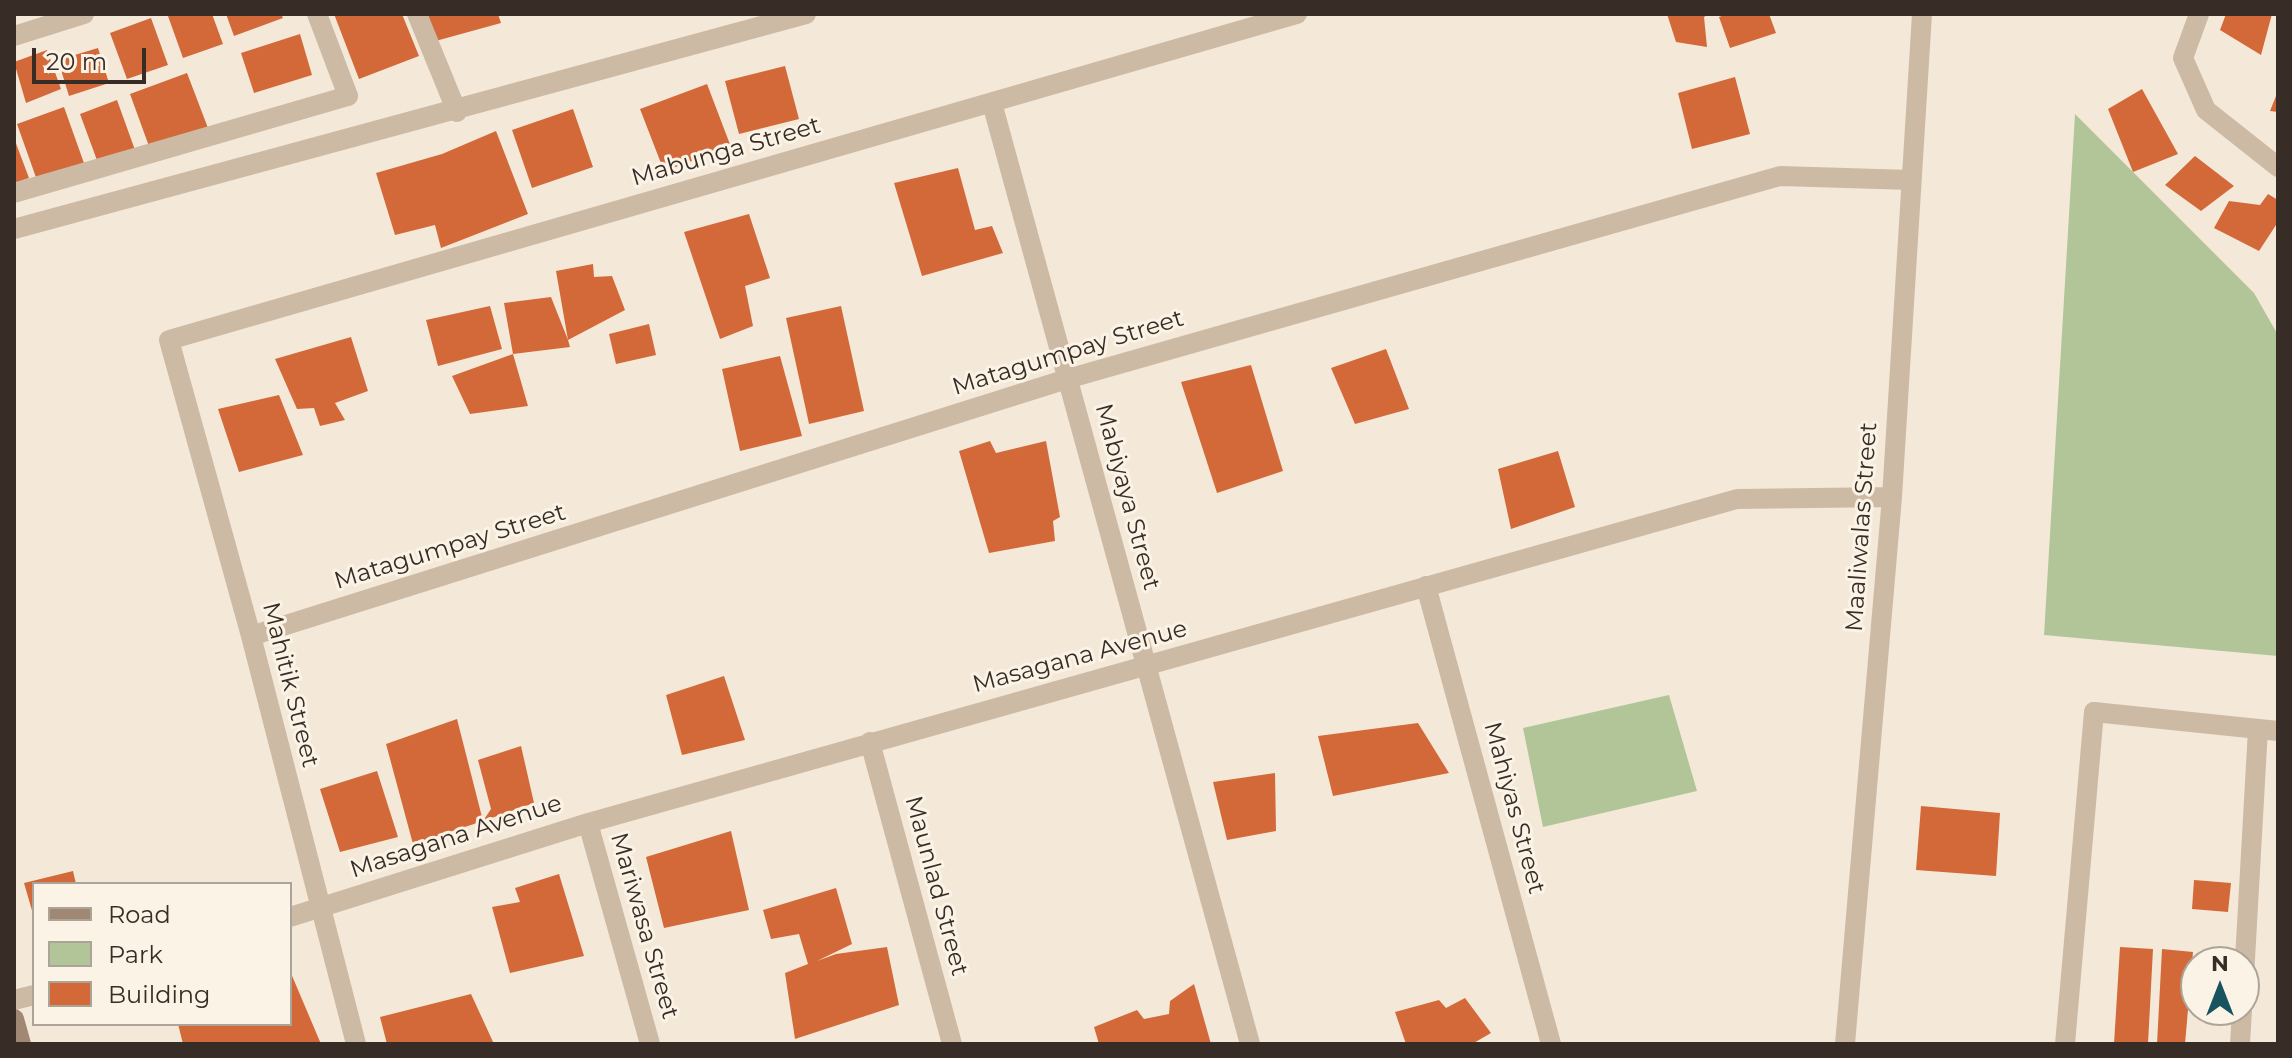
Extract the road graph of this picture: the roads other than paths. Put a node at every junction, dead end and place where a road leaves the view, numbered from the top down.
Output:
1 (82, 14) edge
2 (317, 14) edge
3 (417, 14) edge
4 (806, 14) edge
5 (1297, 14) edge
6 (1922, 14) edge
7 (2199, 14) edge
8 (14, 36) edge
9 (992, 103) junction
10 (457, 112) junction
11 (2278, 167) edge
12 (1911, 180) junction
13 (14, 193) edge
14 (14, 229) edge
15 (169, 340) joint
16 (1067, 379) junction
17 (1892, 497) junction
18 (1426, 586) junction
19 (251, 636) junction
20 (1146, 667) junction
21 (2268, 730) edge
22 (870, 742) junction
23 (588, 823) junction
24 (320, 907) junction
25 (292, 916) edge
26 (2247, 946) edge
27 (14, 1019) edge
28 (21, 1044) edge
29 (356, 1044) edge
30 (650, 1044) edge
31 (952, 1044) edge
32 (1250, 1044) edge
33 (1551, 1044) edge
34 (1845, 1044) edge
35 (2065, 1044) edge

1 - 8 street
2 - 13 street
3 - 10 street
4 - 10 street
5 - 9 street, Mabunga Street
6 - 12 street, Maaliwalas Street
7 - 11 street
9 - 15 street, Mabunga Street
9 - 16 street, Mabiyaya Street
10 - 14 street
12 - 16 street, Matagumpay Street
12 - 17 street, Maaliwalas Street
15 - 19 street, Mahitik Street
16 - 19 street, Matagumpay Street
16 - 20 street, Mabiyaya Street
17 - 18 street, Masagana Avenue
17 - 34 street, Maaliwalas Street
18 - 20 street, Masagana Avenue
18 - 33 street, Mahiyas Street
19 - 24 street, Mahitik Street
20 - 22 street, Masagana Avenue
20 - 32 street, Mabiyaya Street
21 - 26 street
21 - 35 street
22 - 23 street, Masagana Avenue
22 - 31 street, Maunlad Street
23 - 24 street, Masagana Avenue
23 - 30 street, Mariwasa Street
24 - 25 street, Masagana Avenue
24 - 29 street, Mahitik Street
27 - 28 main road

